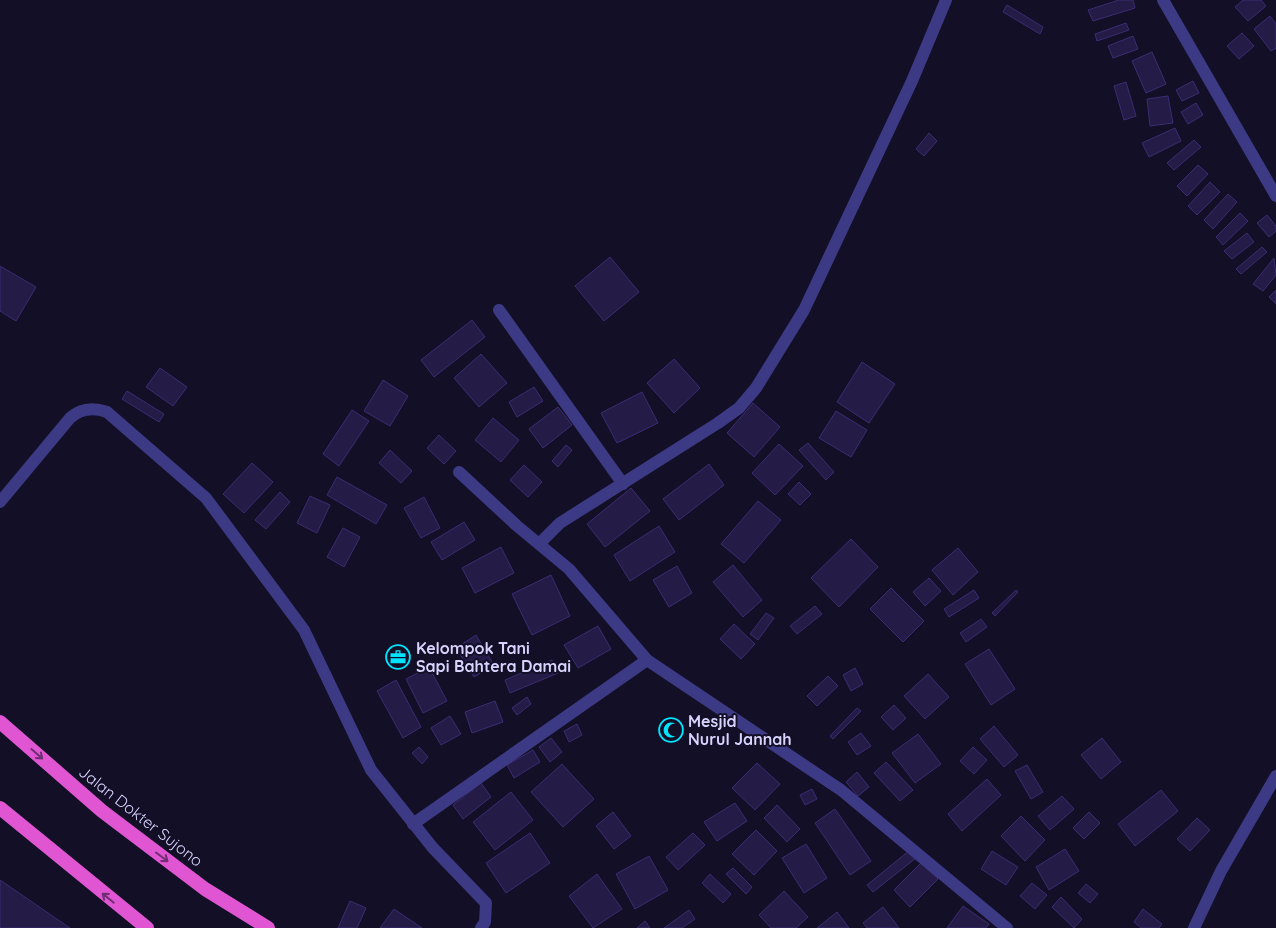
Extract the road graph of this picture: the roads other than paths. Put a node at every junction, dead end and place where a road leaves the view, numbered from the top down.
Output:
1 (946, 0) edge
2 (1163, 0) edge
3 (1276, 196) edge
4 (499, 310) dead end
5 (459, 472) dead end
6 (623, 484) junction
7 (0, 502) edge
8 (540, 543) junction
9 (647, 660) junction
10 (0, 722) edge
11 (1276, 776) edge
12 (0, 808) edge
13 (413, 824) junction
14 (486, 926) edge
15 (147, 928) edge
16 (268, 928) edge
17 (1007, 928) edge
18 (1194, 928) edge

1 - 6 street
2 - 3 street
4 - 6 street
5 - 8 street
6 - 8 street
7 - 13 street
8 - 9 street
9 - 13 street
9 - 17 street
10 -> 16 highway, Jalan Dokter Sujono
11 - 18 street
15 -> 12 highway
13 - 14 street

